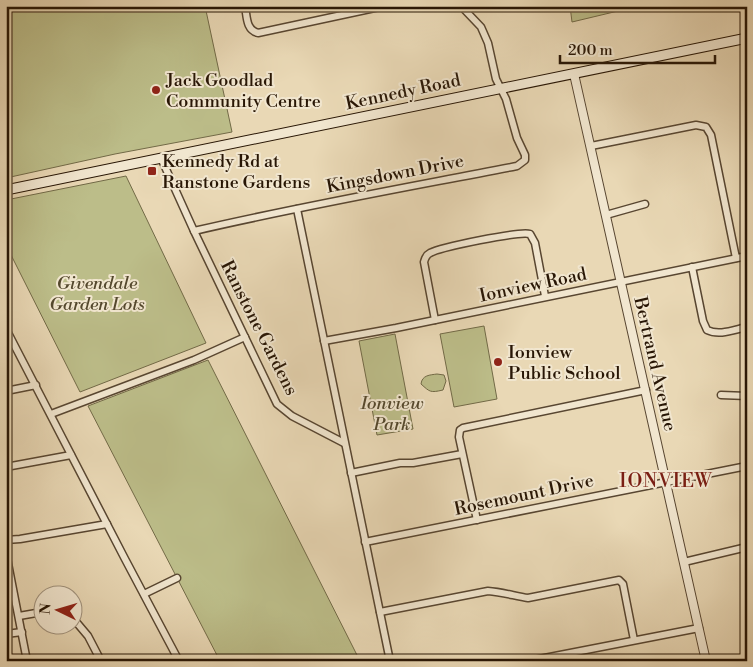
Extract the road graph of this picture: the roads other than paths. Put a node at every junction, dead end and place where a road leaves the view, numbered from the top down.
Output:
1 (245, 6) edge
2 (384, 6) edge
3 (461, 6) edge
4 (373, 7) edge
5 (747, 38) edge
6 (574, 74) junction
7 (500, 89) junction
8 (591, 146) junction
9 (161, 158) junction
10 (6, 190) edge
11 (645, 204) dead end
12 (297, 209) junction
13 (606, 215) junction
14 (194, 231) junction
15 (747, 256) edge
16 (736, 258) junction
17 (692, 267) junction
18 (620, 282) junction
19 (545, 296) junction
20 (435, 320) junction
21 (747, 327) edge
22 (6, 329) edge
23 (245, 337) junction
24 (324, 341) junction
25 (36, 385) junction
26 (646, 390) junction
27 (6, 391) edge
28 (721, 395) dead end
29 (747, 396) edge
30 (51, 414) junction
31 (344, 443) junction
32 (462, 454) junction
33 (71, 455) junction
34 (747, 466) edge
35 (6, 467) edge
36 (351, 473) junction
37 (666, 481) junction
38 (477, 520) junction
39 (107, 524) junction
40 (6, 540) edge
41 (365, 542) junction
42 (747, 547) edge
43 (6, 553) edge
44 (684, 562) junction
45 (177, 578) dead end
46 (144, 594) junction
47 (380, 612) junction
48 (32, 614) edge
49 (19, 616) junction
50 (698, 628) junction
51 (82, 629) edge
52 (22, 632) junction
53 (6, 634) edge
54 (634, 640) junction
55 (27, 661) edge
56 (101, 661) edge
57 (179, 661) edge
58 (390, 661) edge
59 (529, 661) edge
60 (706, 661) edge

1 - 4 street
2 - 4 street
3 - 7 street
5 - 6 main road, Kennedy Road
6 - 7 main road, Kennedy Road
6 - 8 street, Bertrand Avenue
7 - 9 main road, Kennedy Road
7 - 12 street, Kingsdown Drive
8 - 13 street, Bertrand Avenue
8 - 16 street
9 - 10 main road, Kennedy Road
9 - 14 street, Ranstone Gardens
11 - 13 street
12 - 14 street, Kingsdown Drive
12 - 24 street
13 - 18 street, Bertrand Avenue
14 - 23 street, Ranstone Gardens
15 - 16 street, Ionview Road
16 - 17 street, Ionview Road
17 - 18 street, Ionview Road
17 - 21 street
18 - 19 street, Ionview Road
18 - 26 street, Bertrand Avenue
19 - 20 street, Ionview Road
19 - 20 street
20 - 24 street, Ionview Road
22 - 25 street
23 - 30 street
23 - 31 street, Ranstone Gardens
24 - 31 street
25 - 27 street
25 - 30 street
26 - 32 street
26 - 37 street, Bertrand Avenue
28 - 29 street
30 - 33 street
31 - 36 street
32 - 36 street
32 - 38 street
33 - 35 street
33 - 39 street
34 - 37 street, Rosemount Drive
36 - 41 street
37 - 38 street, Rosemount Drive
37 - 44 street, Bertrand Avenue
38 - 41 street, Rosemount Drive
39 - 40 street
39 - 46 street
41 - 47 street
42 - 44 street
43 - 49 street
44 - 50 street, Bertrand Avenue
45 - 46 street
46 - 57 street
47 - 54 street
47 - 58 street
48 - 49 street
49 - 52 street
50 - 54 street
50 - 60 street, Bertrand Avenue
51 - 56 street
52 - 53 street
52 - 55 street
54 - 59 street

